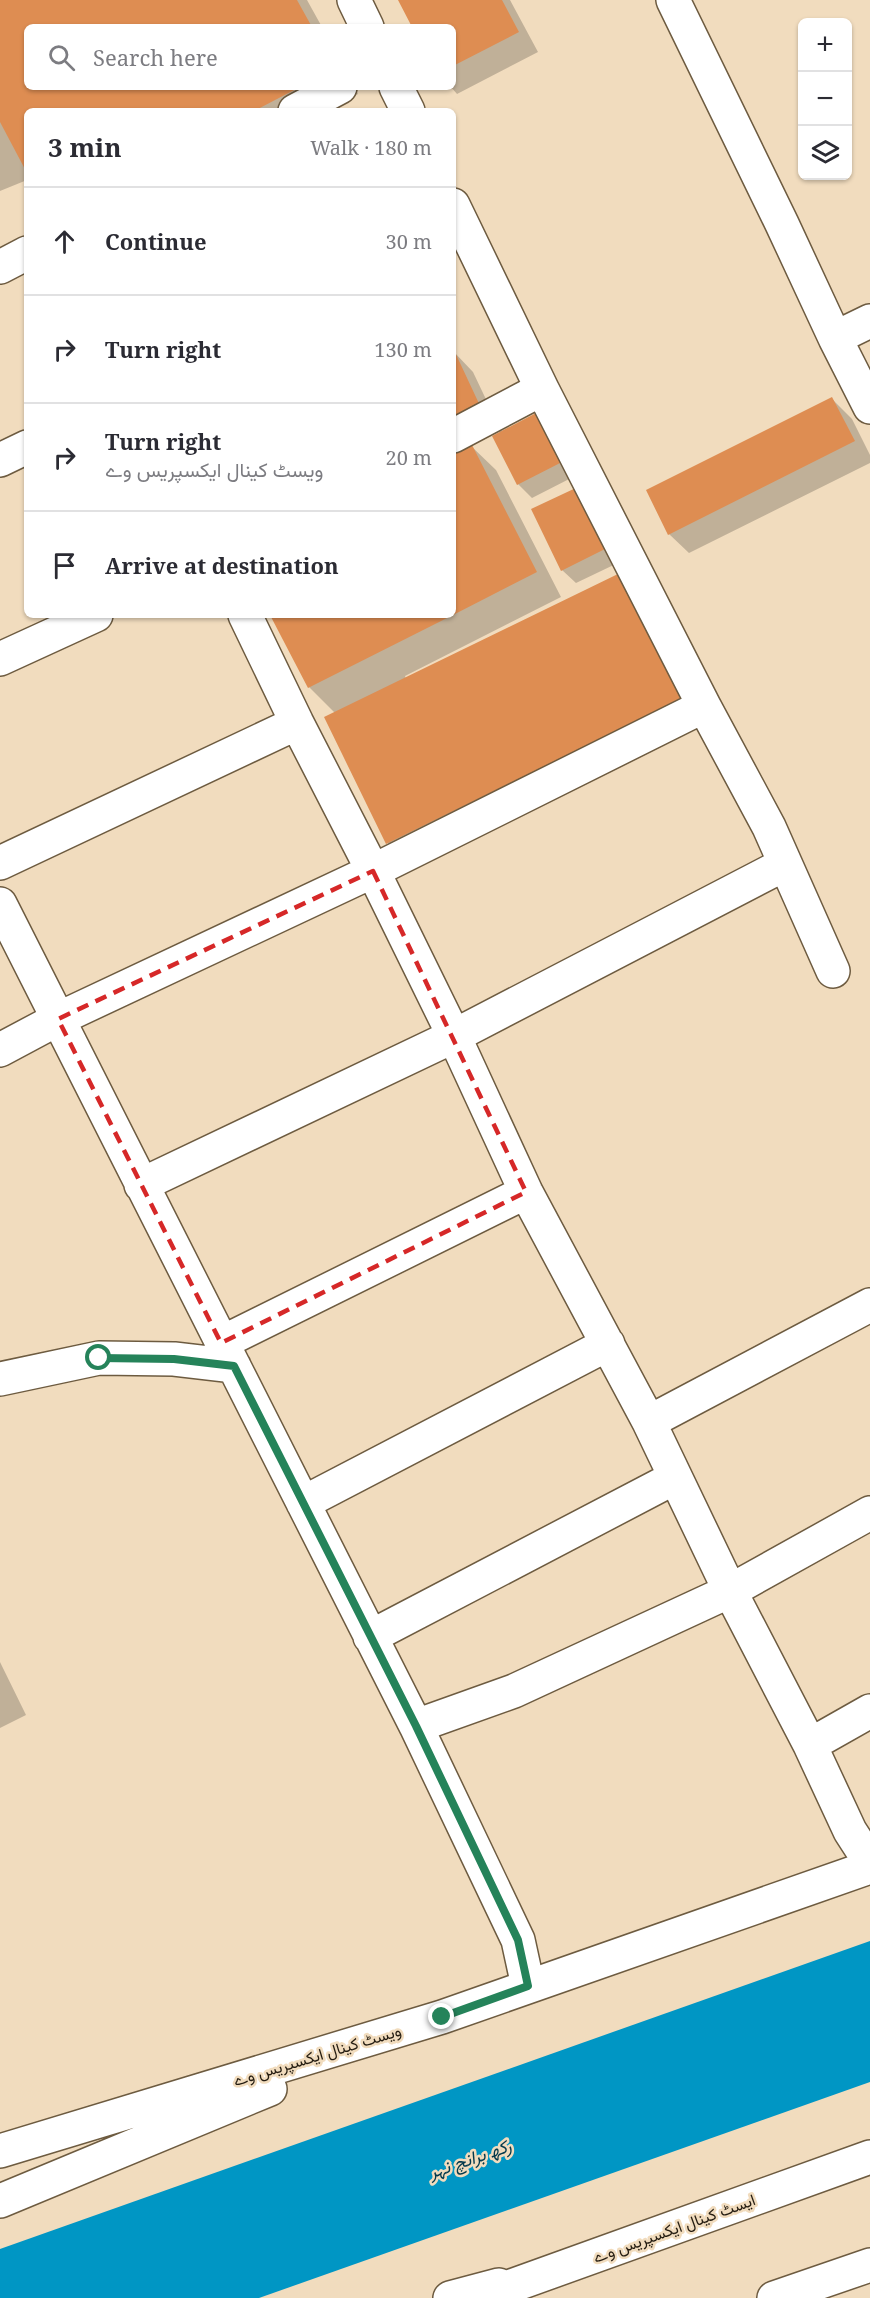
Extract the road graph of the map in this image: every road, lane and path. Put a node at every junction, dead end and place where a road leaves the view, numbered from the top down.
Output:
1 (354, 0) edge
2 (673, 0) edge
3 (366, 24) edge
4 (334, 90) edge
5 (398, 90) edge
6 (301, 108) edge
7 (406, 108) edge
8 (456, 211) edge
9 (24, 255) edge
10 (0, 267) edge
11 (870, 321) edge
12 (835, 338) junction
13 (542, 389) junction
14 (870, 407) edge
15 (456, 434) edge
16 (24, 448) edge
17 (0, 460) edge
18 (89, 618) edge
19 (246, 618) edge
20 (0, 659) edge
21 (704, 706) junction
22 (297, 723) junction
23 (0, 863) edge
24 (785, 864) junction
25 (373, 871) junction
26 (0, 904) edge
27 (833, 971) dead end
28 (58, 1019) junction
29 (454, 1036) junction
30 (0, 1050) edge
31 (141, 1185) junction
32 (526, 1192) junction
33 (870, 1305) edge
34 (608, 1344) junction
35 (227, 1354) junction
36 (0, 1379) edge
37 (649, 1422) junction
38 (675, 1478) junction
39 (303, 1503) junction
40 (870, 1513) edge
41 (730, 1591) junction
42 (370, 1637) junction
43 (870, 1711) edge
44 (416, 1726) junction
45 (810, 1745) junction
46 (860, 1827) edge
47 (870, 1864) edge
48 (528, 1986) junction
49 (442, 2017) junction
50 (0, 2151) edge
51 (870, 2157) edge
52 (0, 2201) edge
53 (870, 2265) edge
54 (553, 2271) junction
55 (450, 2298) edge
56 (478, 2298) edge
57 (774, 2298) edge

1 - 3 street
2 - 12 street
4 - 6 street
5 - 7 street
8 - 13 street
9 - 10 street
11 - 12 street
12 - 14 street
13 - 15 street
13 - 21 street
16 - 17 street
18 - 20 street
19 - 22 street
21 - 24 street
21 - 25 street
22 - 23 street
22 - 25 street
24 - 27 street
24 - 29 street
25 - 28 street
25 - 29 street
26 - 28 street
28 - 30 street
28 - 31 street
29 - 31 street
29 - 32 street
31 - 35 street
32 - 34 street
32 - 35 street
33 - 37 street
34 - 37 street
34 - 39 street
35 - 36 street
35 - 39 street
37 - 38 street
38 - 41 street
38 - 42 street
39 - 42 street
40 - 41 street
41 - 44 street
41 - 45 street
42 - 44 street
43 - 45 street
44 - 48 street
45 - 46 street
46 - 47 street
47 - 48 street, ویسٹ کینال ایکسپریس وے
48 - 49 street, ویسٹ کینال ایکسپریس وے
49 - 50 street, ویسٹ کینال ایکسپریس وے
49 - 52 street
51 - 54 street, ایسٹ کینال ایکسپریس وے
53 - 57 street
54 - 55 street
54 - 56 street, ایسٹ کینال ایکسپریس وے

